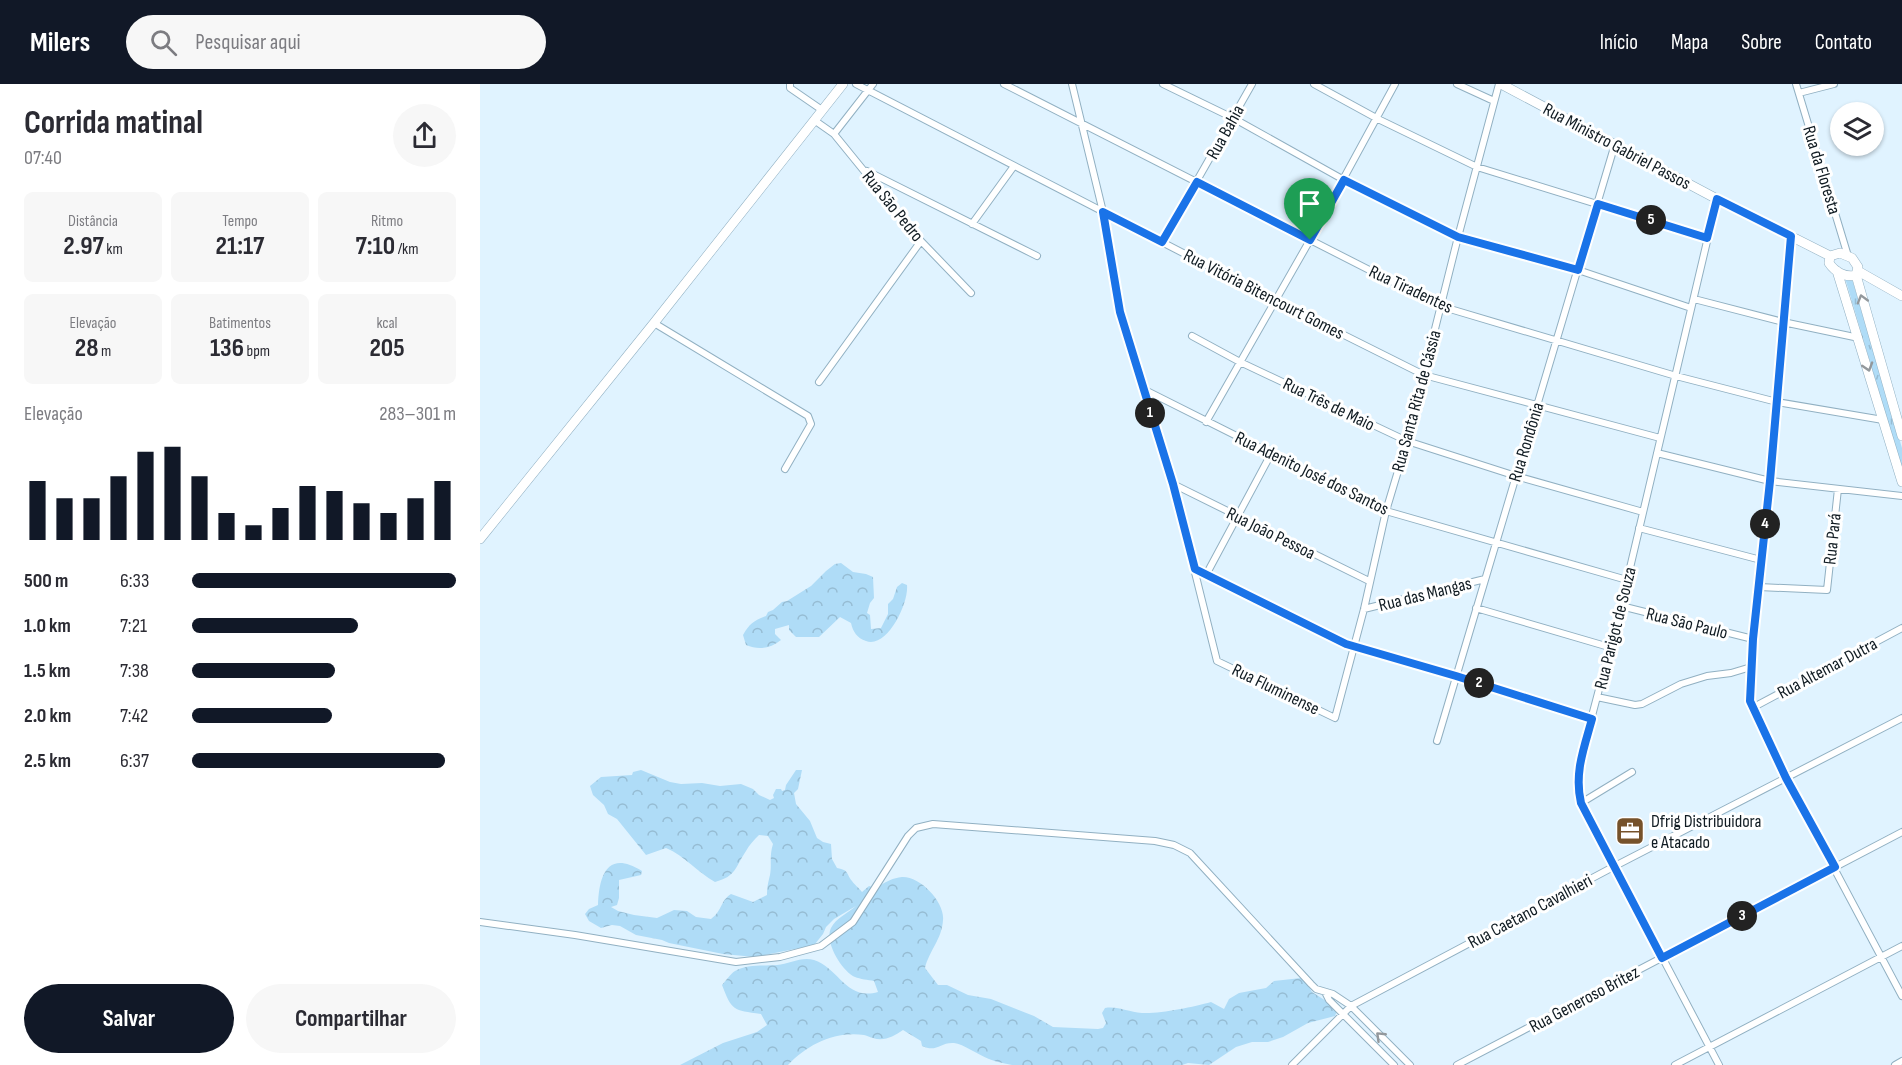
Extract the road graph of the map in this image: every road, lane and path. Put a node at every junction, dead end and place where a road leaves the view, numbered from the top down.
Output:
1 (790, 84) edge
2 (843, 84) edge
3 (856, 84) edge
4 (1004, 84) edge
5 (1072, 84) edge
6 (1163, 84) edge
7 (1252, 84) edge
8 (1314, 84) edge
9 (1395, 84) edge
10 (1457, 84) edge
11 (1500, 84) edge
12 (1796, 84) edge
13 (1834, 84) edge
14 (871, 87) edge
15 (1798, 93) junction
16 (1494, 101) junction
17 (822, 110) junction
18 (1233, 118) junction
19 (1378, 119) junction
20 (814, 120) junction
21 (1082, 124) junction
22 (834, 134) junction
23 (1615, 144) junction
24 (1014, 166) junction
25 (1477, 168) junction
26 (863, 169) junction
27 (1344, 180) junction
28 (1197, 182) junction
29 (1717, 199) junction
30 (1598, 204) junction
31 (1103, 212) junction
32 (972, 224) junction
33 (1791, 236) junction
34 (1458, 237) junction
35 (1707, 238) junction
36 (1310, 240) junction
37 (921, 241) junction
38 (1162, 242) junction
39 (1037, 256) dead end
40 (1830, 256) junction
41 (1848, 256) junction
42 (1578, 270) junction
43 (1837, 272) junction
44 (1857, 273) junction
45 (971, 293) dead end
46 (1902, 296) edge
47 (1694, 299) junction
48 (1276, 301) junction
49 (1440, 306) junction
50 (1691, 308) junction
51 (1783, 322) junction
52 (654, 323) junction
53 (1192, 336) dead end
54 (1859, 338) junction
55 (1557, 340) junction
56 (1240, 362) junction
57 (1424, 375) junction
58 (1676, 376) junction
59 (819, 382) dead end
60 (1143, 389) junction
61 (1777, 402) junction
62 (1537, 407) junction
63 (1883, 420) junction
64 (1206, 422) junction
65 (1902, 436) edge
66 (1660, 438) junction
67 (1407, 441) junction
68 (1657, 453) junction
69 (1271, 454) junction
70 (785, 469) dead end
71 (1516, 476) junction
72 (1901, 476) edge
73 (1770, 481) junction
74 (1173, 484) junction
75 (1838, 489) junction
76 (1902, 496) edge
77 (1386, 511) junction
78 (1643, 512) junction
79 (1238, 517) junction
80 (1639, 528) junction
81 (480, 539) edge
82 (1496, 542) junction
83 (1761, 560) junction
84 (1195, 569) junction
85 (1206, 575) junction
86 (1485, 579) junction
87 (1627, 580) junction
88 (1369, 581) junction
89 (1759, 587) junction
90 (1621, 606) junction
91 (1364, 609) junction
92 (1476, 609) junction
93 (1902, 628) edge
94 (1753, 639) junction
95 (1354, 646) junction
96 (1609, 647) junction
97 (1751, 667) junction
98 (1456, 676) junction
99 (1597, 697) junction
100 (1752, 708) junction
101 (1335, 718) joint
102 (1902, 718) edge
103 (1592, 719) junction
104 (1437, 741) dead end
105 (1632, 772) dead end
106 (1786, 778) junction
107 (1581, 803) junction
108 (1902, 832) edge
109 (1616, 866) junction
110 (1835, 867) junction
111 (480, 922) edge
112 (1902, 946) edge
113 (1881, 956) junction
114 (1662, 958) junction
115 (1325, 992) junction
116 (1902, 996) edge
117 (1351, 1006) junction
118 (1343, 1014) junction
119 (1710, 1047) junction
120 (1401, 1056) junction
121 (1902, 1061) edge
122 (1292, 1065) edge
123 (1394, 1065) edge
124 (1410, 1065) edge
125 (1457, 1065) edge
126 (1675, 1065) edge
127 (1719, 1065) edge
128 (1895, 1065) edge

1 - 17 street
2 - 17 main road
3 - 14 street, Rua Vitória Bitencourt Gomes
4 - 21 street, Rua Tiradentes
5 - 21 street
6 - 18 street
7 - 18 street, Rua Bahia
8 - 19 street
9 - 19 street
10 - 16 street
11 - 16 street, Rua Santa Rita de Cássia
11 - 23 main road, Rua Ministro Gabriel Passos
12 - 15 street, Rua da Floresta
13 - 15 street
14 - 22 street
14 - 24 street, Rua Vitória Bitencourt Gomes
15 - 41 street, Rua da Floresta
16 - 25 street, Rua Santa Rita de Cássia
17 - 20 main road
18 - 27 street
18 - 28 street, Rua Bahia
19 - 25 street
19 - 27 street
20 - 22 street, Rua São Pedro
20 - 52 main road
21 - 28 street, Rua Tiradentes
21 - 31 street
22 - 26 street, Rua São Pedro
23 - 29 main road, Rua Ministro Gabriel Passos
23 - 30 street, Rua Rondônia
24 - 31 street, Rua Vitória Bitencourt Gomes
24 - 32 street
25 - 30 street
25 - 34 street, Rua Santa Rita de Cássia
26 - 32 street
26 - 37 street, Rua São Pedro
27 - 34 street
27 - 36 street
28 - 36 street, Rua Tiradentes
28 - 38 street, Rua Bahia
29 - 33 main road, Rua Ministro Gabriel Passos
29 - 35 street, Rua Parigot de Souza
30 - 35 street
30 - 42 street, Rua Rondônia
31 - 38 street, Rua Vitória Bitencourt Gomes
31 - 60 street
32 - 39 street
33 - 40 main road, Rua Ministro Gabriel Passos
33 - 51 street
34 - 42 street
34 - 49 street, Rua Santa Rita de Cássia
35 - 47 street, Rua Parigot de Souza
36 - 48 street
36 - 49 street, Rua Tiradentes
37 - 45 street, Rua São Pedro
37 - 59 street
38 - 48 street, Rua Vitória Bitencourt Gomes
40 - 41 main road, Rua Ministro Gabriel Passos
40 - 43 main road
41 - 44 main road
42 - 50 street
42 - 55 street, Rua Rondônia
43 - 44 main road
43 - 54 main road
44 - 46 main road
65 -> 44 main road
47 - 50 street, Rua Parigot de Souza
47 - 51 street
48 - 56 street
48 - 57 street, Rua Vitória Bitencourt Gomes
49 - 55 street, Rua Tiradentes
49 - 57 street, Rua Santa Rita de Cássia
50 - 58 street, Rua Parigot de Souza
51 - 54 street
51 - 61 street
52 - 70 street
52 - 81 main road
53 - 56 street, Rua Três de Maio
54 -> 63 main road
55 - 58 street, Rua Tiradentes
55 - 62 street, Rua Rondônia
56 - 64 street
56 - 67 street, Rua Três de Maio
57 - 62 street, Rua Vitória Bitencourt Gomes
57 - 67 street, Rua Santa Rita de Cássia
58 - 61 street, Rua Tiradentes
58 - 66 street, Rua Parigot de Souza
60 - 64 street, Rua Adenito José dos Santos
60 - 74 street
61 - 63 street, Rua Tiradentes
61 - 73 street
62 - 66 street, Rua Vitória Bitencourt Gomes
62 - 71 street, Rua Rondônia
63 - 72 main road
64 - 69 street, Rua Adenito José dos Santos
66 - 68 street, Rua Parigot de Souza
67 - 71 street, Rua Três de Maio
67 - 77 street, Rua Santa Rita de Cássia
68 - 73 street
68 - 78 street, Rua Parigot de Souza
69 - 77 street, Rua Adenito José dos Santos
69 - 79 street
71 - 78 street, Rua Três de Maio
71 - 82 street, Rua Rondônia
73 - 75 street
73 - 83 street
74 - 79 street, Rua João Pessoa
74 - 84 street
75 - 76 street
75 - 89 street, Rua Pará
77 - 82 street, Rua Adenito José dos Santos
77 - 88 street, Rua Santa Rita de Cássia
78 - 80 street, Rua Parigot de Souza
79 - 85 street
79 - 88 street, Rua João Pessoa
80 - 83 street
80 - 87 street, Rua Parigot de Souza
82 - 86 street, Rua Rondônia
82 - 87 street, Rua Adenito José dos Santos
83 - 89 street
84 - 85 street
84 - 101 street, Rua Fluminense
85 - 95 street
86 - 91 street, Rua das Mangas
86 - 92 street, Rua Rondônia
87 - 90 street, Rua Parigot de Souza
88 - 91 street, Rua Santa Rita de Cássia
89 - 94 street
90 - 94 street, Rua São Paulo
90 - 96 street, Rua Parigot de Souza
91 - 95 street, Rua Santa Rita de Cássia
92 - 96 street
92 - 98 street, Rua Rondônia
93 - 100 street, Rua Altemar Dutra
94 - 97 street
95 - 98 street
95 - 101 street, Rua Santa Rita de Cássia
96 - 99 street, Rua Parigot de Souza
97 - 99 street
97 - 100 street
98 - 103 street
98 - 104 street, Rua Rondônia
99 - 103 street, Rua Parigot de Souza
100 - 106 street
102 - 106 street, Rua Caetano Cavalhieri
103 - 107 street, Rua Parigot de Souza
105 - 107 street
106 - 109 street, Rua Caetano Cavalhieri
106 - 110 street
107 - 109 street, Rua Parigot de Souza
108 - 110 street, Rua Generoso Britez
109 - 114 street, Rua Parigot de Souza
109 - 117 street, Rua Caetano Cavalhieri
110 - 113 street
110 - 114 street, Rua Generoso Britez
111 - 115 street
112 - 113 street
113 - 116 street
113 - 119 street
114 - 119 street, Rua Parigot de Souza
114 - 125 street, Rua Generoso Britez
115 - 117 street
115 - 118 street
117 - 118 street, Rua Caetano Cavalhieri
120 -> 117 street
118 - 122 street, Rua Caetano Cavalhieri
118 - 123 street
119 - 126 street
119 - 127 street, Rua Parigot de Souza
120 - 123 street
120 - 124 street
121 - 128 street

